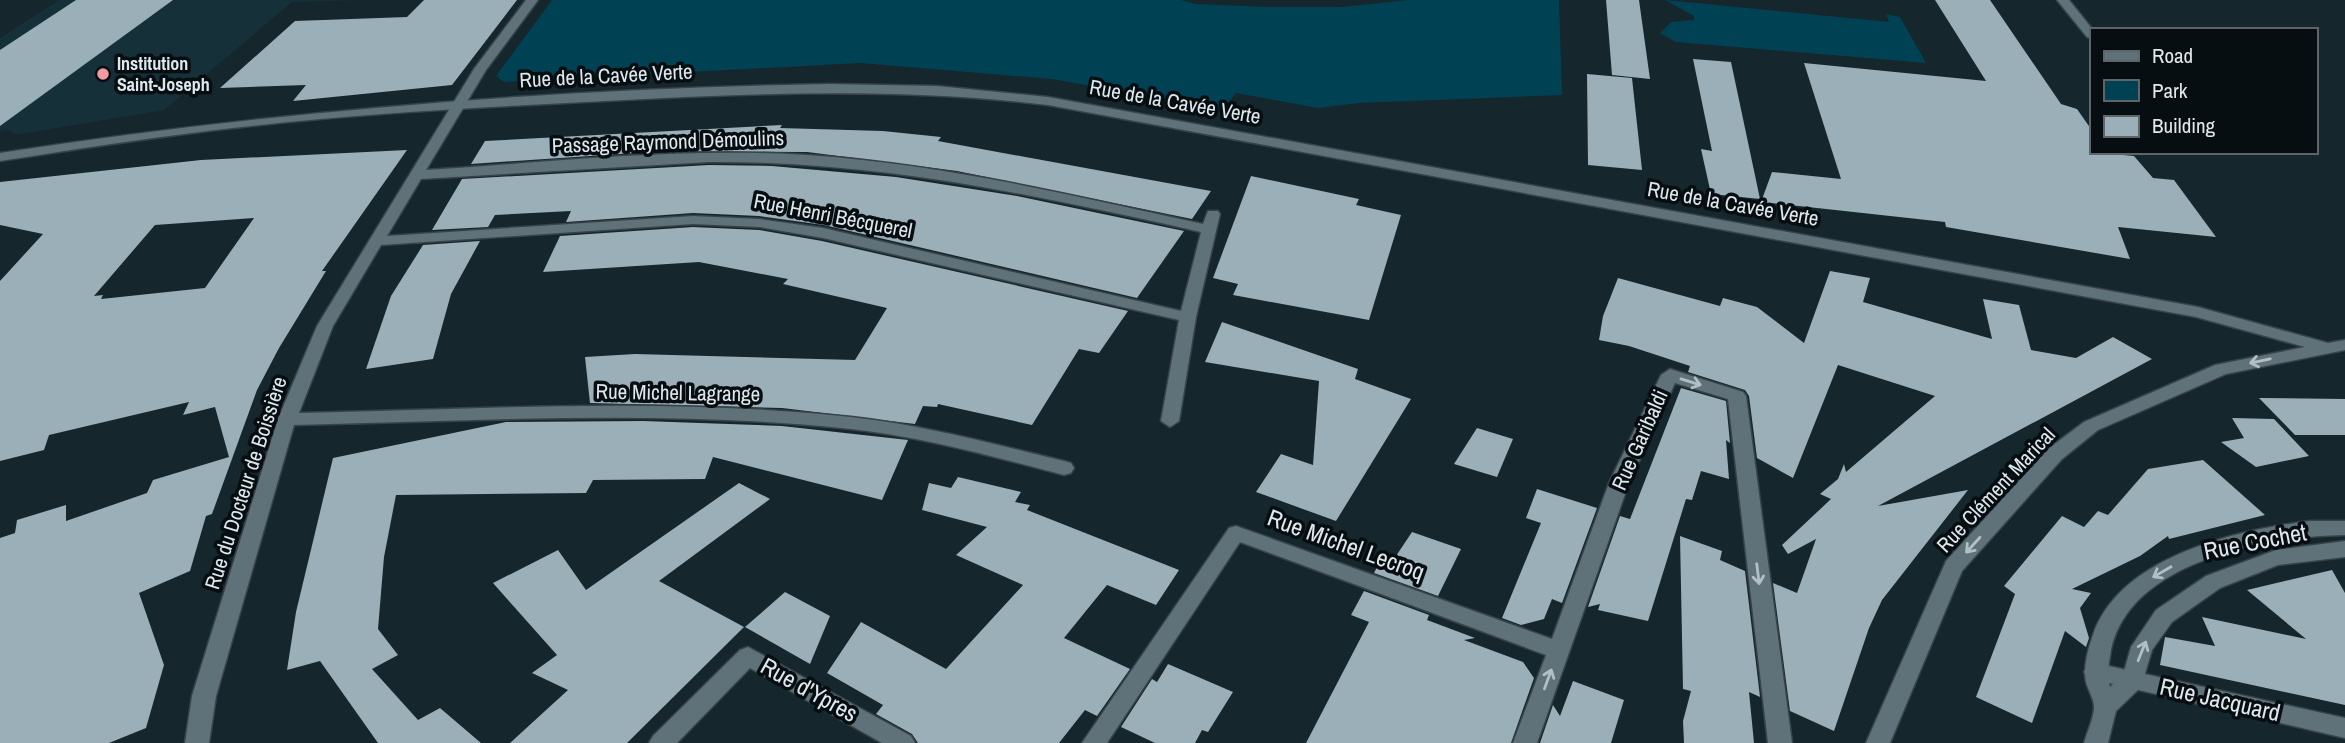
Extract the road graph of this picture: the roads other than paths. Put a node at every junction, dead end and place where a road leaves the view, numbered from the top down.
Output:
1 (532, 0) edge
2 (2063, 0) edge
3 (2090, 33) edge
4 (458, 105) junction
5 (0, 157) edge
6 (418, 175) junction
7 (379, 241) junction
8 (1188, 317) junction
9 (2336, 346) edge
10 (287, 419) junction
11 (1170, 421) dead end
12 (1064, 468) dead end
13 (2345, 528) edge
14 (2345, 549) edge
15 (1559, 651) junction
16 (2095, 672) junction
17 (2133, 680) junction
18 (2106, 706) junction
19 (2345, 728) edge
20 (198, 743) edge
21 (661, 743) edge
22 (903, 743) edge
23 (1094, 743) edge
24 (1525, 743) edge
25 (1780, 743) edge
26 (1878, 743) edge
27 (2096, 743) edge

1 - 4 street, Rue du Docteur de Boissière
2 - 3 street
4 - 5 street, Rue de la Cavée Verte
4 - 6 street, Rue du Docteur de Boissière
4 - 9 street, Rue de la Cavée Verte
6 - 7 street, Rue du Docteur de Boissière
6 - 8 street, Passage Raymond Démoulins
7 - 8 street, Rue Henri Bécquerel
7 - 10 street, Rue du Docteur de Boissière
8 - 11 street
9 -> 26 street, Rue Clément Marical
10 - 12 street, Rue Michel Lagrange
10 - 20 street, Rue du Docteur de Boissière
13 -> 16 street, Rue Cochet
17 -> 14 street, Rue Cochet
15 - 23 street, Rue Michel Lecroq
24 -> 15 street, Rue Garibaldi
15 -> 25 street, Rue Garibaldi
16 - 17 street, Rue Jacquard
16 - 18 street
17 - 18 street
17 - 19 street, Rue Jacquard
18 - 27 street
21 - 22 street, Rue d'Ypres

